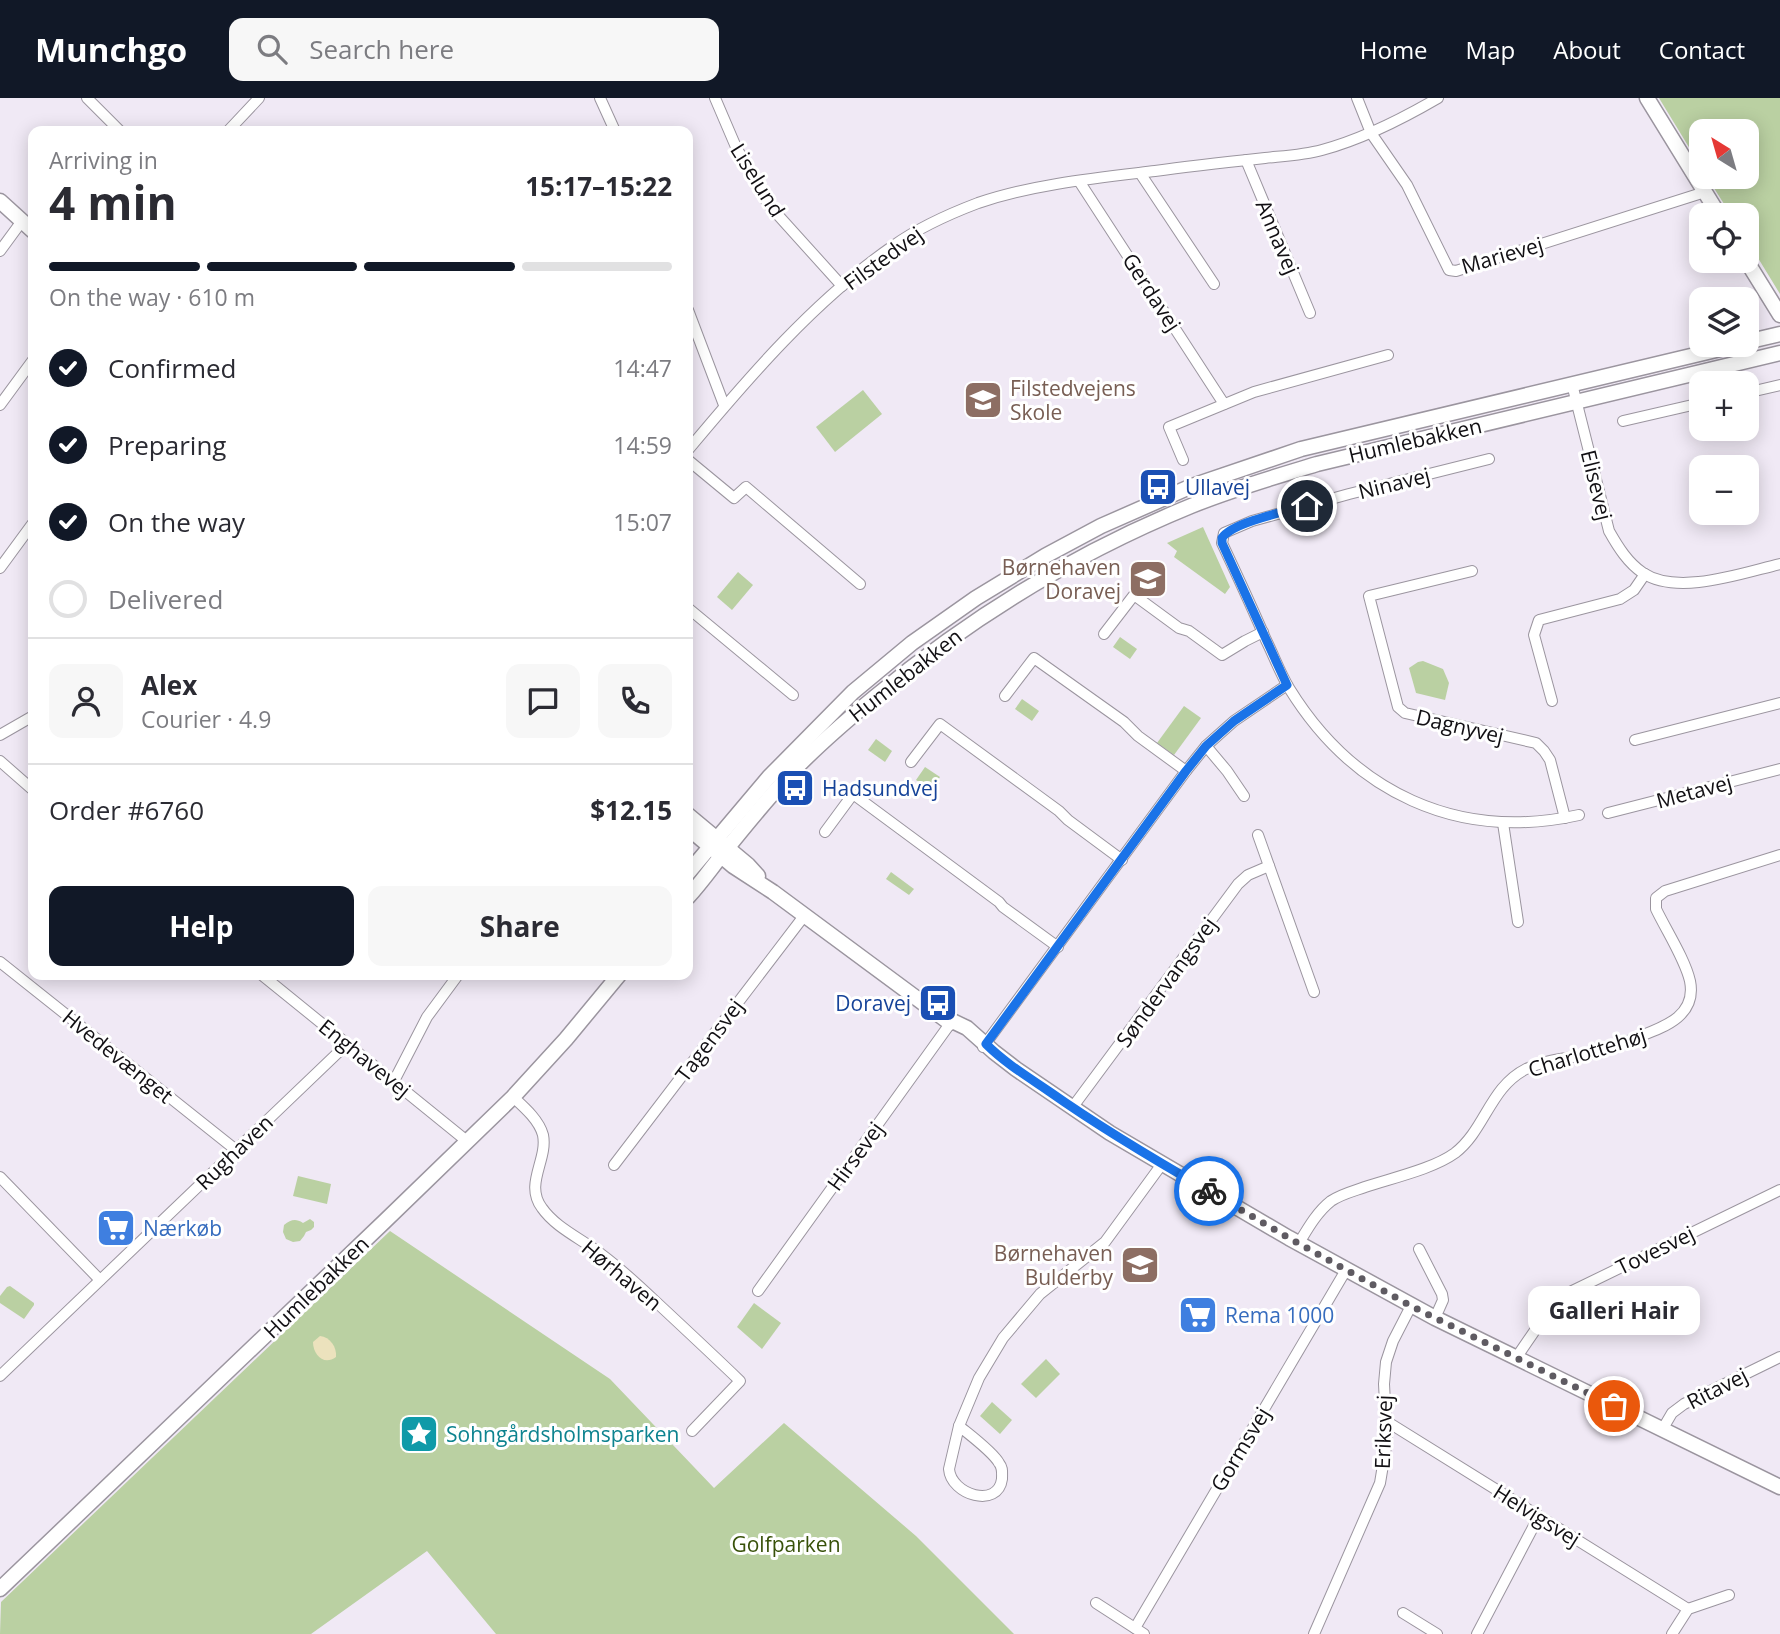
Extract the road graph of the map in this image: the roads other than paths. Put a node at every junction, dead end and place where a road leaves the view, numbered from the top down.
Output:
1 (87, 98) edge
2 (259, 98) edge
3 (600, 98) edge
4 (715, 98) edge
5 (1357, 98) edge
6 (1438, 98) edge
7 (1647, 98) edge
8 (115, 126) edge
9 (234, 126) edge
10 (613, 126) edge
11 (1371, 133) junction
12 (1246, 160) junction
13 (1140, 173) junction
14 (1079, 181) junction
15 (1705, 192) junction
16 (0, 201) edge
17 (1712, 203) edge
18 (28, 226) edge
19 (0, 251) edge
20 (1754, 273) edge
21 (1214, 284) dead end
22 (842, 286) junction
23 (1777, 310) edge
24 (1310, 313) dead end
25 (693, 323) edge
26 (1780, 334) edge
27 (1759, 339) edge
28 (1780, 353) edge
29 (1388, 355) dead end
30 (1689, 356) edge
31 (28, 367) edge
32 (1572, 384) junction
33 (1780, 385) edge
34 (1759, 390) edge
35 (1577, 402) junction
36 (1224, 404) junction
37 (0, 405) edge
38 (724, 405) junction
39 (1689, 406) edge
40 (1623, 421) dead end
41 (693, 444) edge
42 (1489, 459) dead end
43 (1183, 460) dead end
44 (693, 464) edge
45 (28, 530) edge
46 (1780, 564) edge
47 (0, 568) edge
48 (1472, 571) dead end
49 (1645, 575) junction
50 (860, 584) dead end
51 (693, 612) edge
52 (1263, 632) junction
53 (1104, 634) dead end
54 (1287, 685) junction
55 (793, 695) dead end
56 (1005, 696) dead end
57 (1552, 702) dead end
58 (1780, 703) edge
59 (28, 719) edge
60 (0, 735) edge
61 (1635, 740) dead end
62 (1206, 746) junction
63 (0, 761) edge
64 (911, 762) dead end
65 (1780, 769) edge
66 (1186, 771) junction
67 (28, 786) edge
68 (1244, 796) dead end
69 (1608, 813) dead end
70 (1579, 815) dead end
71 (1564, 818) junction
72 (693, 821) edge
73 (1503, 823) junction
74 (693, 831) edge
75 (825, 832) dead end
76 (1258, 835) dead end
77 (719, 847) junction
78 (1780, 855) edge
79 (1122, 860) junction
80 (1269, 866) junction
81 (693, 869) edge
82 (693, 889) edge
83 (804, 916) junction
84 (1518, 922) dead end
85 (1058, 947) junction
86 (0, 962) edge
87 (268, 980) edge
88 (454, 980) edge
89 (615, 980) edge
90 (1314, 992) dead end
91 (950, 1021) junction
92 (346, 1044) junction
93 (988, 1048) junction
94 (394, 1081) junction
95 (513, 1097) junction
96 (1072, 1108) junction
97 (468, 1142) junction
98 (236, 1150) junction
99 (1162, 1164) junction
100 (614, 1165) dead end
101 (0, 1177) edge
102 (1780, 1190) edge
103 (1299, 1243) junction
104 (1419, 1249) dead end
105 (1346, 1270) junction
106 (100, 1280) junction
107 (758, 1292) dead end
108 (1411, 1306) junction
109 (1435, 1318) junction
110 (1780, 1357) edge
111 (1516, 1358) junction
112 (0, 1376) edge
113 (1386, 1420) junction
114 (959, 1426) junction
115 (1662, 1430) junction
116 (692, 1432) dead end
117 (1780, 1487) edge
118 (1539, 1517) junction
119 (0, 1589) edge
120 (1729, 1595) dead end
121 (1096, 1603) dead end
122 (1688, 1609) junction
123 (1403, 1613) dead end
124 (1135, 1628) junction
125 (1144, 1634) edge
126 (1314, 1634) edge
127 (1437, 1634) edge
128 (1477, 1634) edge
129 (1672, 1634) edge

1 - 8 street
2 - 9 street
3 - 10 street
4 - 22 street, Liselund
5 - 11 street
6 - 11 street, Filstedvej
7 - 15 street
11 - 12 street, Filstedvej
11 - 15 street, Marievej
12 - 13 street, Filstedvej
12 - 24 street, Annavej
13 - 14 street, Filstedvej
13 - 21 street
14 - 22 street, Filstedvej
14 - 36 street, Gerdavej
15 - 17 street
16 - 18 street
18 - 19 street
20 - 23 street
22 - 38 street, Filstedvej
25 - 38 street
26 - 27 street
28 - 35 street, Humlebakken
29 - 36 street
30 - 32 street, Humlebakken
31 - 37 street
32 - 35 street, Elisevej
32 - 77 street, Humlebakken
33 - 34 street
35 - 49 street, Elisevej
35 - 77 street, Humlebakken
36 - 43 street
38 - 41 street, Filstedvej
39 - 40 street
42 - 52 street, Ninavej
44 - 50 street
45 - 47 street
46 - 49 street
48 - 71 street, Dagnyvej
49 - 57 street
51 - 55 street
52 - 53 street
52 - 54 street
54 - 62 street
54 - 73 street
56 - 66 street
58 - 61 street
59 - 60 street
62 - 66 street
62 - 68 street
63 - 67 street
64 - 79 street
65 - 69 street, Metavej
66 - 79 street
70 - 71 street
71 - 73 street
72 - 77 street
73 - 84 street
74 - 77 street
75 - 85 street
76 - 80 street
77 - 81 street, Humlebakken
77 - 82 street, Humlebakken
77 - 83 street
78 - 103 street, Charlottehøj
79 - 85 street
80 - 90 street
80 - 96 street, Søndervangsvej
83 - 91 street
83 - 100 street, Tagensvej
85 - 93 street
86 - 98 street, Hvedevænget
87 - 92 street, Enghavevej
88 - 94 street
89 - 95 street, Humlebakken
91 - 93 street
91 - 107 street, Hirsevej
92 - 94 street, Enghavevej
92 - 98 street, Rughaven
93 - 96 street
94 - 97 street, Enghavevej
95 - 97 street, Humlebakken
95 - 116 street, Hørhaven
96 - 99 street
97 - 119 street, Humlebakken
98 - 106 street, Rughaven
99 - 103 street
99 - 114 street
101 - 106 street
102 - 111 street, Tovesvej
103 - 105 street
104 - 109 street
105 - 108 street
105 - 124 street, Gormsvej
106 - 112 street, Rughaven
108 - 109 street
108 - 113 street, Eriksvej
109 - 111 street
110 - 115 street, Ritavej
111 - 115 street
113 - 118 street, Helvigsvej
113 - 126 street, Eriksvej
114 - 114 street
115 - 117 street
118 - 122 street, Helvigsvej
118 - 128 street
120 - 122 street
121 - 124 street
122 - 129 street
123 - 127 street
124 - 125 street

